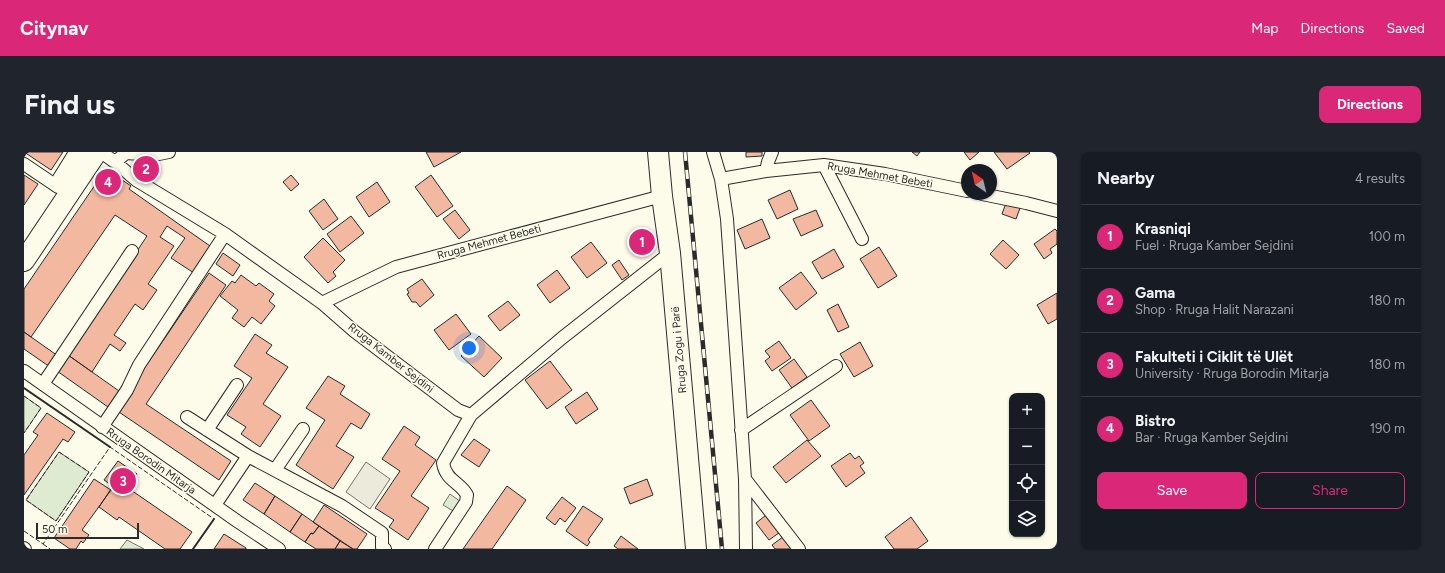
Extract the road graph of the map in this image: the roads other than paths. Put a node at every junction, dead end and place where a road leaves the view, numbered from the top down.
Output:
1 (80, 152) edge
2 (97, 152) edge
3 (101, 152) edge
4 (169, 152) edge
5 (658, 152) edge
6 (713, 152) edge
7 (772, 152) edge
8 (115, 162) junction
9 (24, 164) edge
10 (824, 165) junction
11 (766, 171) junction
12 (721, 179) junction
13 (58, 186) junction
14 (961, 190) edge
15 (662, 196) junction
16 (997, 197) edge
17 (1057, 211) edge
18 (225, 234) junction
19 (24, 236) edge
20 (862, 239) dead end
21 (132, 251) dead end
22 (670, 253) junction
23 (24, 261) edge
24 (322, 303) junction
25 (836, 366) dead end
26 (24, 371) edge
27 (43, 384) junction
28 (237, 385) dead end
29 (471, 416) junction
30 (187, 418) dead end
31 (102, 427) junction
32 (303, 429) dead end
33 (207, 430) junction
34 (741, 430) junction
35 (248, 456) junction
36 (274, 470) junction
37 (746, 479) junction
38 (215, 505) junction
39 (279, 549) edge
40 (385, 549) edge
41 (435, 549) edge
42 (696, 549) edge
43 (746, 549) edge
44 (799, 549) edge

1 - 13 main road
2 - 23 main road
3 - 8 street, Rruga Kamber Sejdini
4 - 8 street
5 - 15 main road, Rruga Zogu i Parë
6 - 12 street
7 - 11 street
8 - 18 street, Rruga Kamber Sejdini
9 - 13 street
10 - 11 street, Rruga Mehmet Bebeti
10 - 14 street, Rruga Mehmet Bebeti
10 - 20 street
11 - 12 street, Rruga Mehmet Bebeti
12 - 34 street
13 - 19 main road
15 - 22 main road, Rruga Zogu i Parë
15 - 24 street, Rruga Mehmet Bebeti
16 - 17 street
18 - 24 street, Rruga Kamber Sejdini
18 - 31 street
21 - 27 street
22 - 29 street
22 - 42 main road, Rruga Zogu i Parë
24 - 29 street, Rruga Kamber Sejdini
25 - 34 street
26 - 27 street, Rruga Borodin Mitarja
27 - 31 street, Rruga Borodin Mitarja
28 - 33 street
29 - 41 street
30 - 33 street
31 - 38 street, Rruga Borodin Mitarja
32 - 36 street
33 - 35 street
34 - 37 street
35 - 36 street
35 - 38 street
36 - 40 street
37 - 43 street
37 - 44 street
38 - 39 street, Rruga Borodin Mitarja

